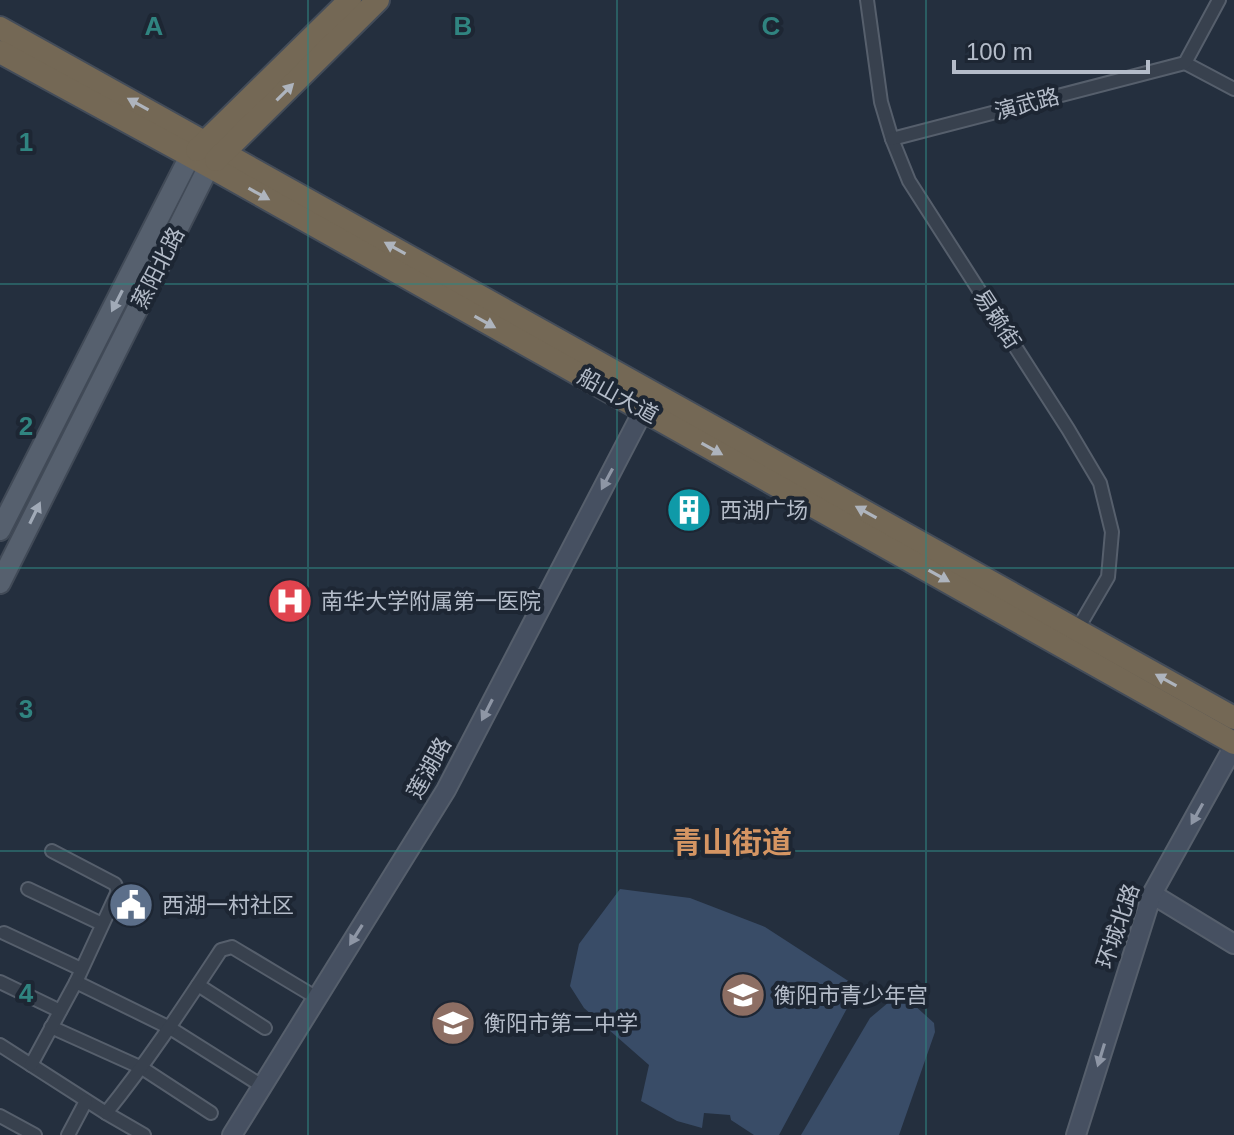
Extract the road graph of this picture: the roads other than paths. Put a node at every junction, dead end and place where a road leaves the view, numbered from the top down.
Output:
1 (350, 0) edge
2 (378, 0) edge
3 (867, 0) edge
4 (1219, 0) edge
5 (0, 28) edge
6 (0, 52) edge
7 (1185, 63) junction
8 (1234, 89) edge
9 (892, 139) junction
10 (207, 154) junction
11 (643, 411) junction
12 (5, 506) edge
13 (0, 530) edge
14 (0, 583) edge
15 (1077, 630) junction
16 (1234, 718) edge
17 (1234, 744) edge
18 (52, 851) dead end
19 (28, 889) dead end
20 (1152, 894) junction
21 (102, 924) junction
22 (4, 933) dead end
23 (1234, 944) edge
24 (81, 969) junction
25 (0, 982) edge
26 (76, 982) junction
27 (198, 985) junction
28 (317, 998) junction
29 (60, 1011) junction
30 (51, 1027) junction
31 (170, 1028) junction
32 (265, 1028) dead end
33 (0, 1045) edge
34 (31, 1065) junction
35 (142, 1068) junction
36 (262, 1086) junction
37 (86, 1101) junction
38 (106, 1113) junction
39 (211, 1113) dead end
40 (0, 1116) edge
41 (35, 1135) edge
42 (68, 1135) edge
43 (144, 1135) edge
44 (232, 1135) edge
45 (1076, 1135) edge

1 - 10 highway, 蒸阳北路
10 -> 2 highway, 蒸阳北路
3 - 9 street, 易赖街
4 - 7 street
10 -> 5 highway, 船山大道
6 - 10 highway, 船山大道
7 - 8 street
7 - 9 street, 演武路
9 - 15 street, 易赖街
10 -> 11 highway, 船山大道
10 -> 12 main road, 蒸阳北路
14 -> 10 main road, 蒸阳北路
15 -> 10 highway, 船山大道
11 -> 17 highway, 船山大道
11 -> 28 street, 莲湖路
12 - 13 main road, 蒸阳北路
16 -> 15 highway, 船山大道
17 -> 20 street, 环城北路
18 - 21 street
19 - 21 street
20 - 23 street
20 -> 45 street, 环城北路
21 - 24 street
22 - 24 street
24 - 26 street
25 - 29 street
26 - 29 street
26 - 31 street
27 - 28 street
27 - 31 street
27 - 32 street
28 - 36 street, 莲湖路
29 - 30 street
30 - 34 street
30 - 35 street
31 - 35 street
31 - 36 street
33 - 34 street
34 - 37 street
35 - 38 street
35 - 39 street
36 - 44 street, 莲湖路
37 - 38 street
37 - 42 street
38 - 43 street
40 - 41 street

